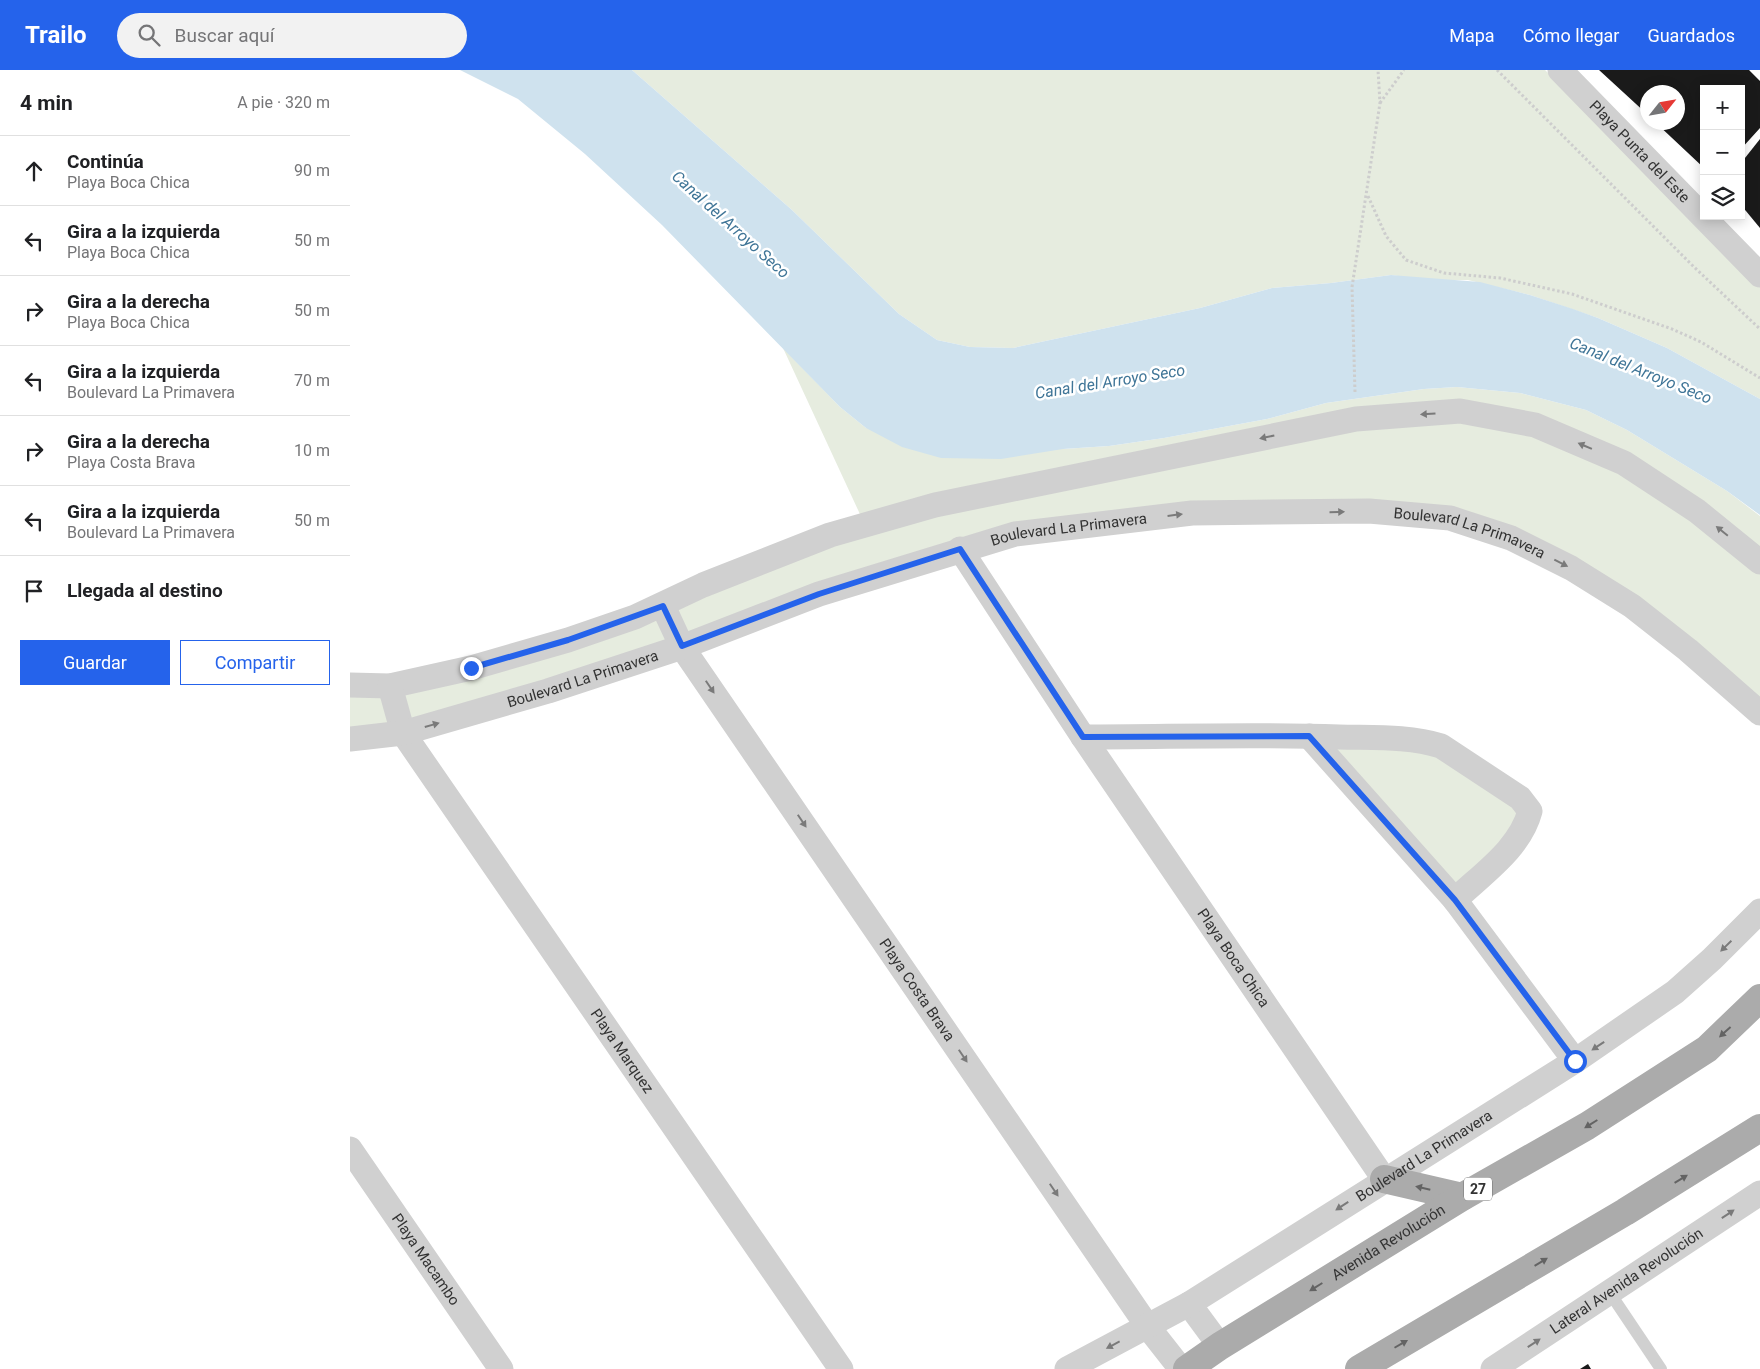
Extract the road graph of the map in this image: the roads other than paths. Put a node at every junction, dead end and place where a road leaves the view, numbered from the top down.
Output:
1 (1560, 70) edge
2 (1760, 275) edge
3 (960, 549) junction
4 (1760, 562) edge
5 (663, 606) junction
6 (682, 646) junction
7 (350, 685) edge
8 (390, 686) junction
9 (1760, 713) edge
10 (403, 733) junction
11 (1309, 736) junction
12 (1083, 737) junction
13 (352, 742) edge
14 (1455, 900) junction
15 (1760, 911) edge
16 (1760, 998) edge
17 (1575, 1061) junction
18 (1760, 1128) edge
19 (350, 1149) edge
20 (1384, 1179) junction
21 (1760, 1193) edge
22 (1462, 1198) junction
23 (1610, 1293) junction
24 (1189, 1304) junction
25 (1148, 1327) junction
26 (1220, 1346) junction
27 (1504, 1366) edge
28 (501, 1369) edge
29 (841, 1369) edge
30 (1067, 1369) edge
31 (1181, 1369) edge
32 (1187, 1369) edge
33 (1359, 1369) edge
34 (1661, 1369) edge

1 - 2 street, Playa Punta del Este
3 - 6 street, Boulevard La Primavera
3 -> 9 street, Boulevard La Primavera
3 - 12 street, Playa Boca Chica
4 -> 5 street
5 - 6 street, Playa Costa Brava
5 - 8 street
10 -> 6 street, Boulevard La Primavera
6 -> 25 street, Playa Costa Brava
7 - 8 street
8 - 10 street, Playa Marquez
10 - 13 street, Boulevard La Primavera
10 - 29 street, Playa Marquez
11 - 12 street
11 - 14 street
11 - 14 street
12 - 20 street, Playa Boca Chica
14 - 17 street
15 -> 17 street, Boulevard La Primavera
16 -> 22 main road, Avenida Revolución / 27
17 - 20 street, Boulevard La Primavera
33 -> 18 main road
19 - 28 street, Playa Macambo
22 -> 20 main road
20 -> 24 street, Boulevard La Primavera
23 -> 21 street, Lateral Avenida Revolución
22 -> 26 main road, Avenida Revolución / 27
27 -> 23 street, Lateral Avenida Revolución
23 - 34 lane
24 - 25 street, Boulevard La Primavera
24 - 26 street
25 -> 30 street, Boulevard La Primavera
25 - 31 street, Playa Costa Brava
26 - 32 main road, Avenida Revolución / 27

